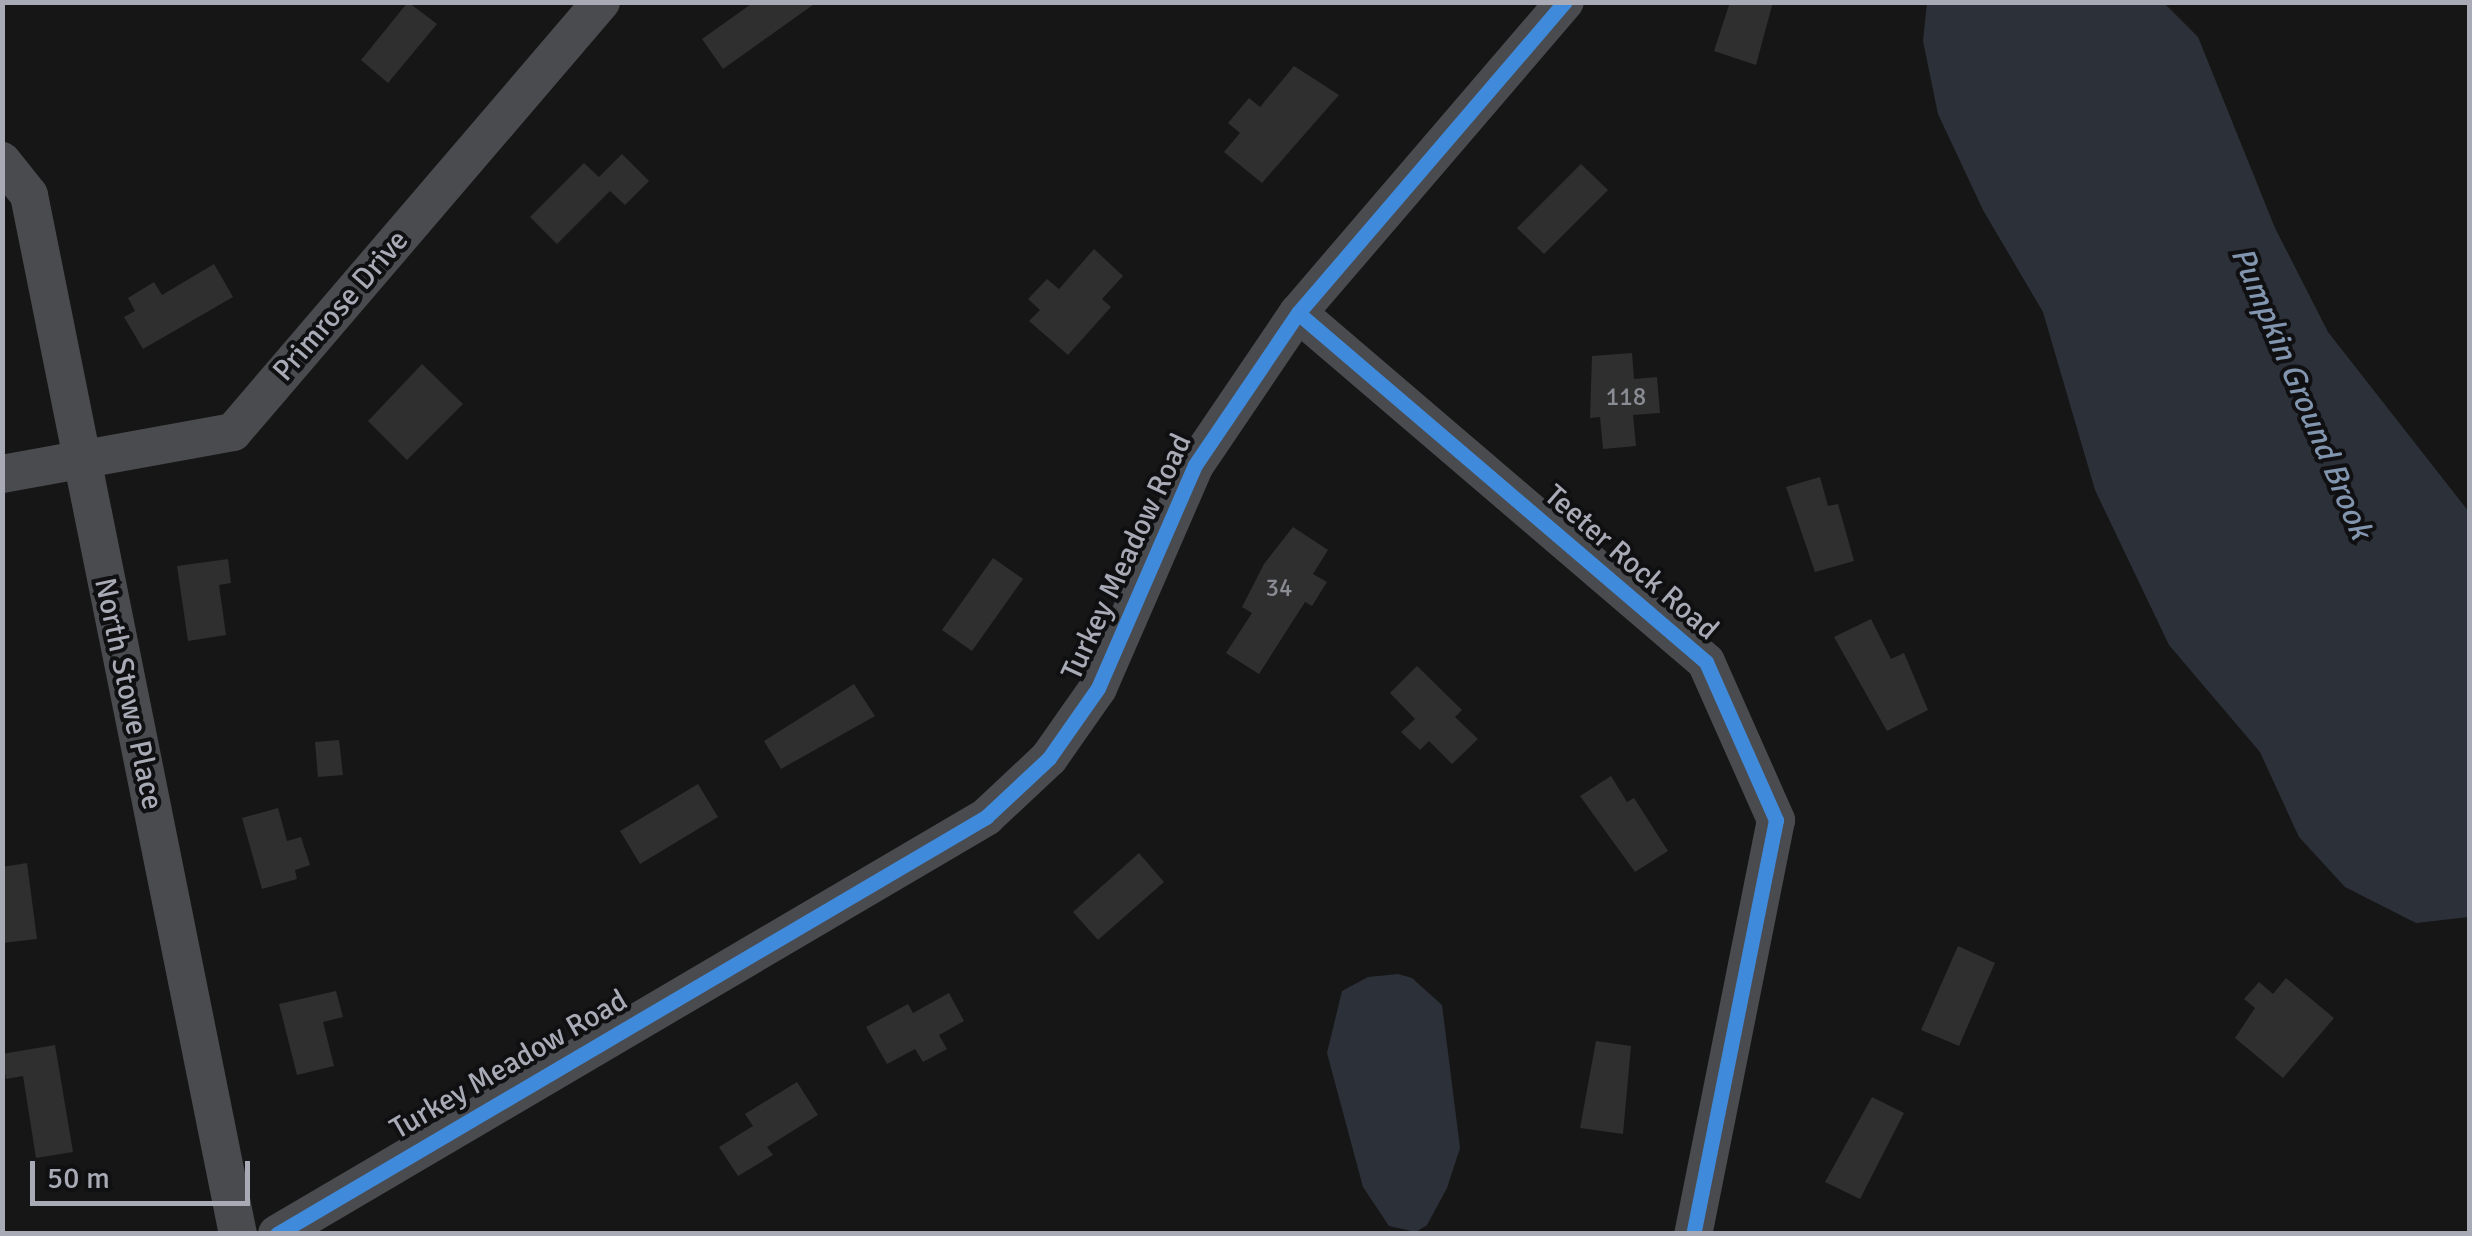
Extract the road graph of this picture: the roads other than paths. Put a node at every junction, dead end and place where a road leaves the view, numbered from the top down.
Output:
1 (602, 2) edge
2 (1564, 2) edge
3 (2, 161) edge
4 (1298, 313) junction
5 (81, 464) junction
6 (2, 474) edge
7 (238, 1234) edge
8 (277, 1234) edge
9 (1693, 1234) edge

1 - 5 street, Primrose Drive
2 - 4 street, Turkey Meadow Road
3 - 5 street, North Stowe Place
4 - 8 street, Turkey Meadow Road
4 - 9 street, Teeter Rock Road
5 - 6 street, Primrose Drive
5 - 7 street, North Stowe Place

